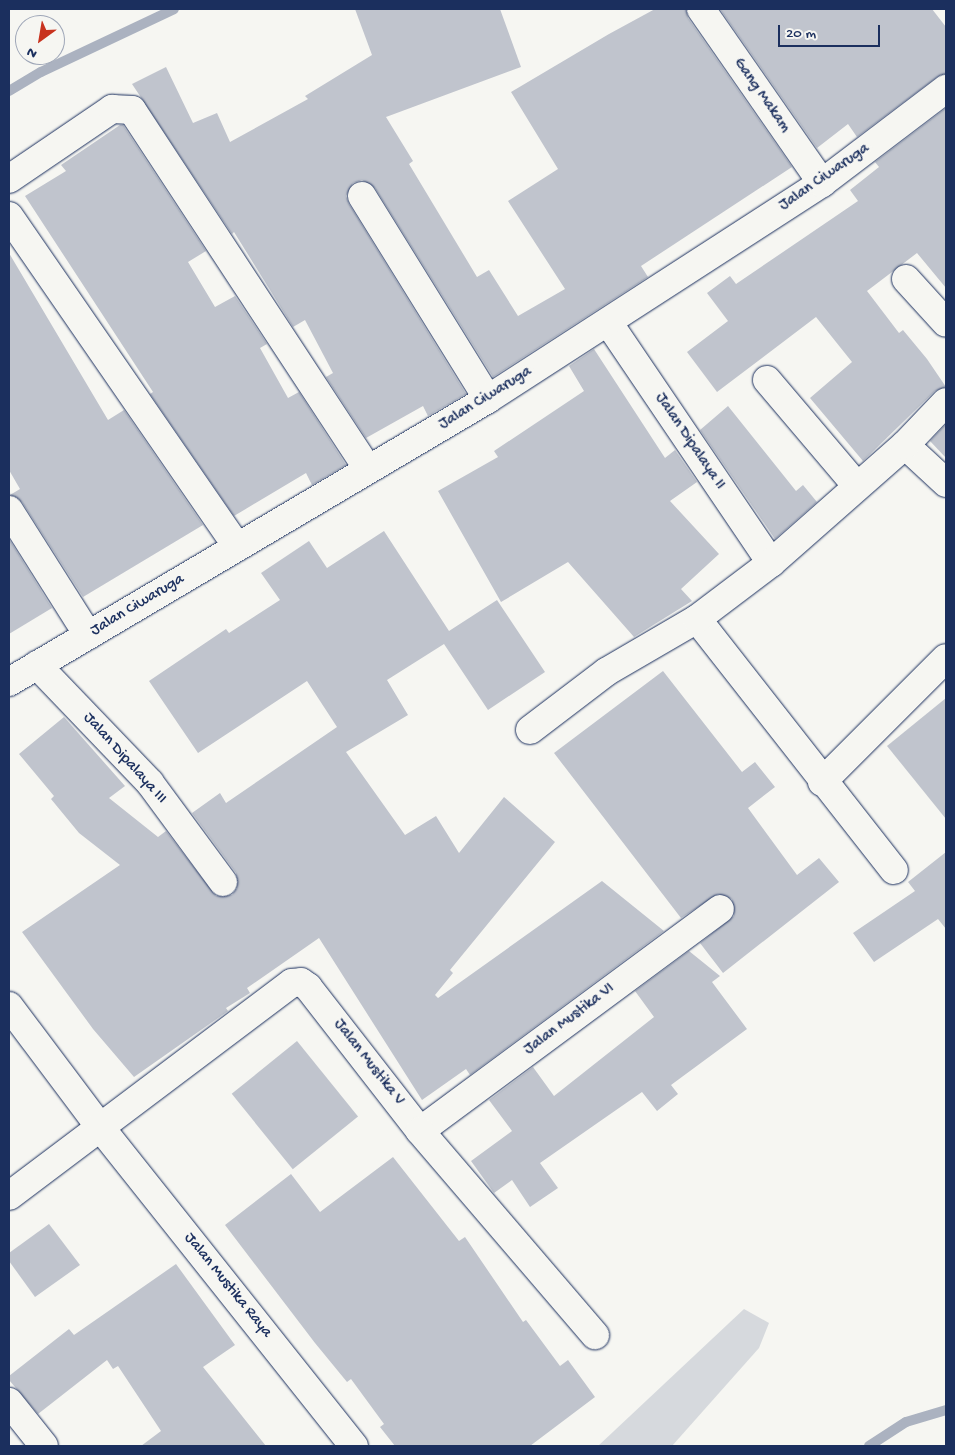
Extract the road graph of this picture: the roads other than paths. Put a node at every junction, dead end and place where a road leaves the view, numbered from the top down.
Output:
1 (700, 9) edge
2 (946, 89) edge
3 (9, 179) edge
4 (822, 183) junction
5 (362, 196) dead end
6 (9, 216) edge
7 (906, 279) dead end
8 (608, 322) junction
9 (946, 323) edge
10 (766, 380) dead end
11 (488, 399) junction
12 (946, 402) edge
13 (905, 445) junction
14 (368, 469) junction
15 (946, 483) edge
16 (857, 486) junction
17 (9, 510) edge
18 (237, 547) junction
19 (771, 563) junction
20 (697, 619) junction
21 (88, 635) junction
22 (946, 658) edge
23 (37, 665) junction
24 (9, 682) edge
25 (530, 730) dead end
26 (822, 782) junction
27 (894, 870) dead end
28 (223, 882) dead end
29 (720, 909) dead end
30 (9, 1006) edge
31 (100, 1127) junction
32 (420, 1131) junction
33 (9, 1196) edge
34 (595, 1335) dead end
35 (9, 1402) edge
36 (44, 1446) edge
37 (354, 1446) edge

1 - 4 street, Gang Makam
2 - 4 street, Jalan Ciwaruga
3 - 14 street
4 - 8 street, Jalan Ciwaruga
5 - 11 street
6 - 18 street
7 - 9 street
8 - 11 street, Jalan Ciwaruga
8 - 19 street, Jalan Dipalaya II
10 - 16 street
11 - 14 street, Jalan Ciwaruga
12 - 13 street
13 - 15 street
13 - 16 street
14 - 18 street, Jalan Ciwaruga
16 - 19 street
17 - 21 street
18 - 21 street, Jalan Ciwaruga
19 - 20 street
20 - 25 street
20 - 26 street
21 - 23 street, Jalan Ciwaruga
22 - 26 street
23 - 24 street, Jalan Ciwaruga
23 - 28 street, Jalan Dipalaya III
26 - 27 street
29 - 32 street, Jalan Mustika VI
30 - 31 street, Jalan Mustika Raya
31 - 32 street, Jalan Mustika V
31 - 33 street
31 - 37 street, Jalan Mustika Raya
32 - 34 street, Jalan Mustika V
35 - 36 street

